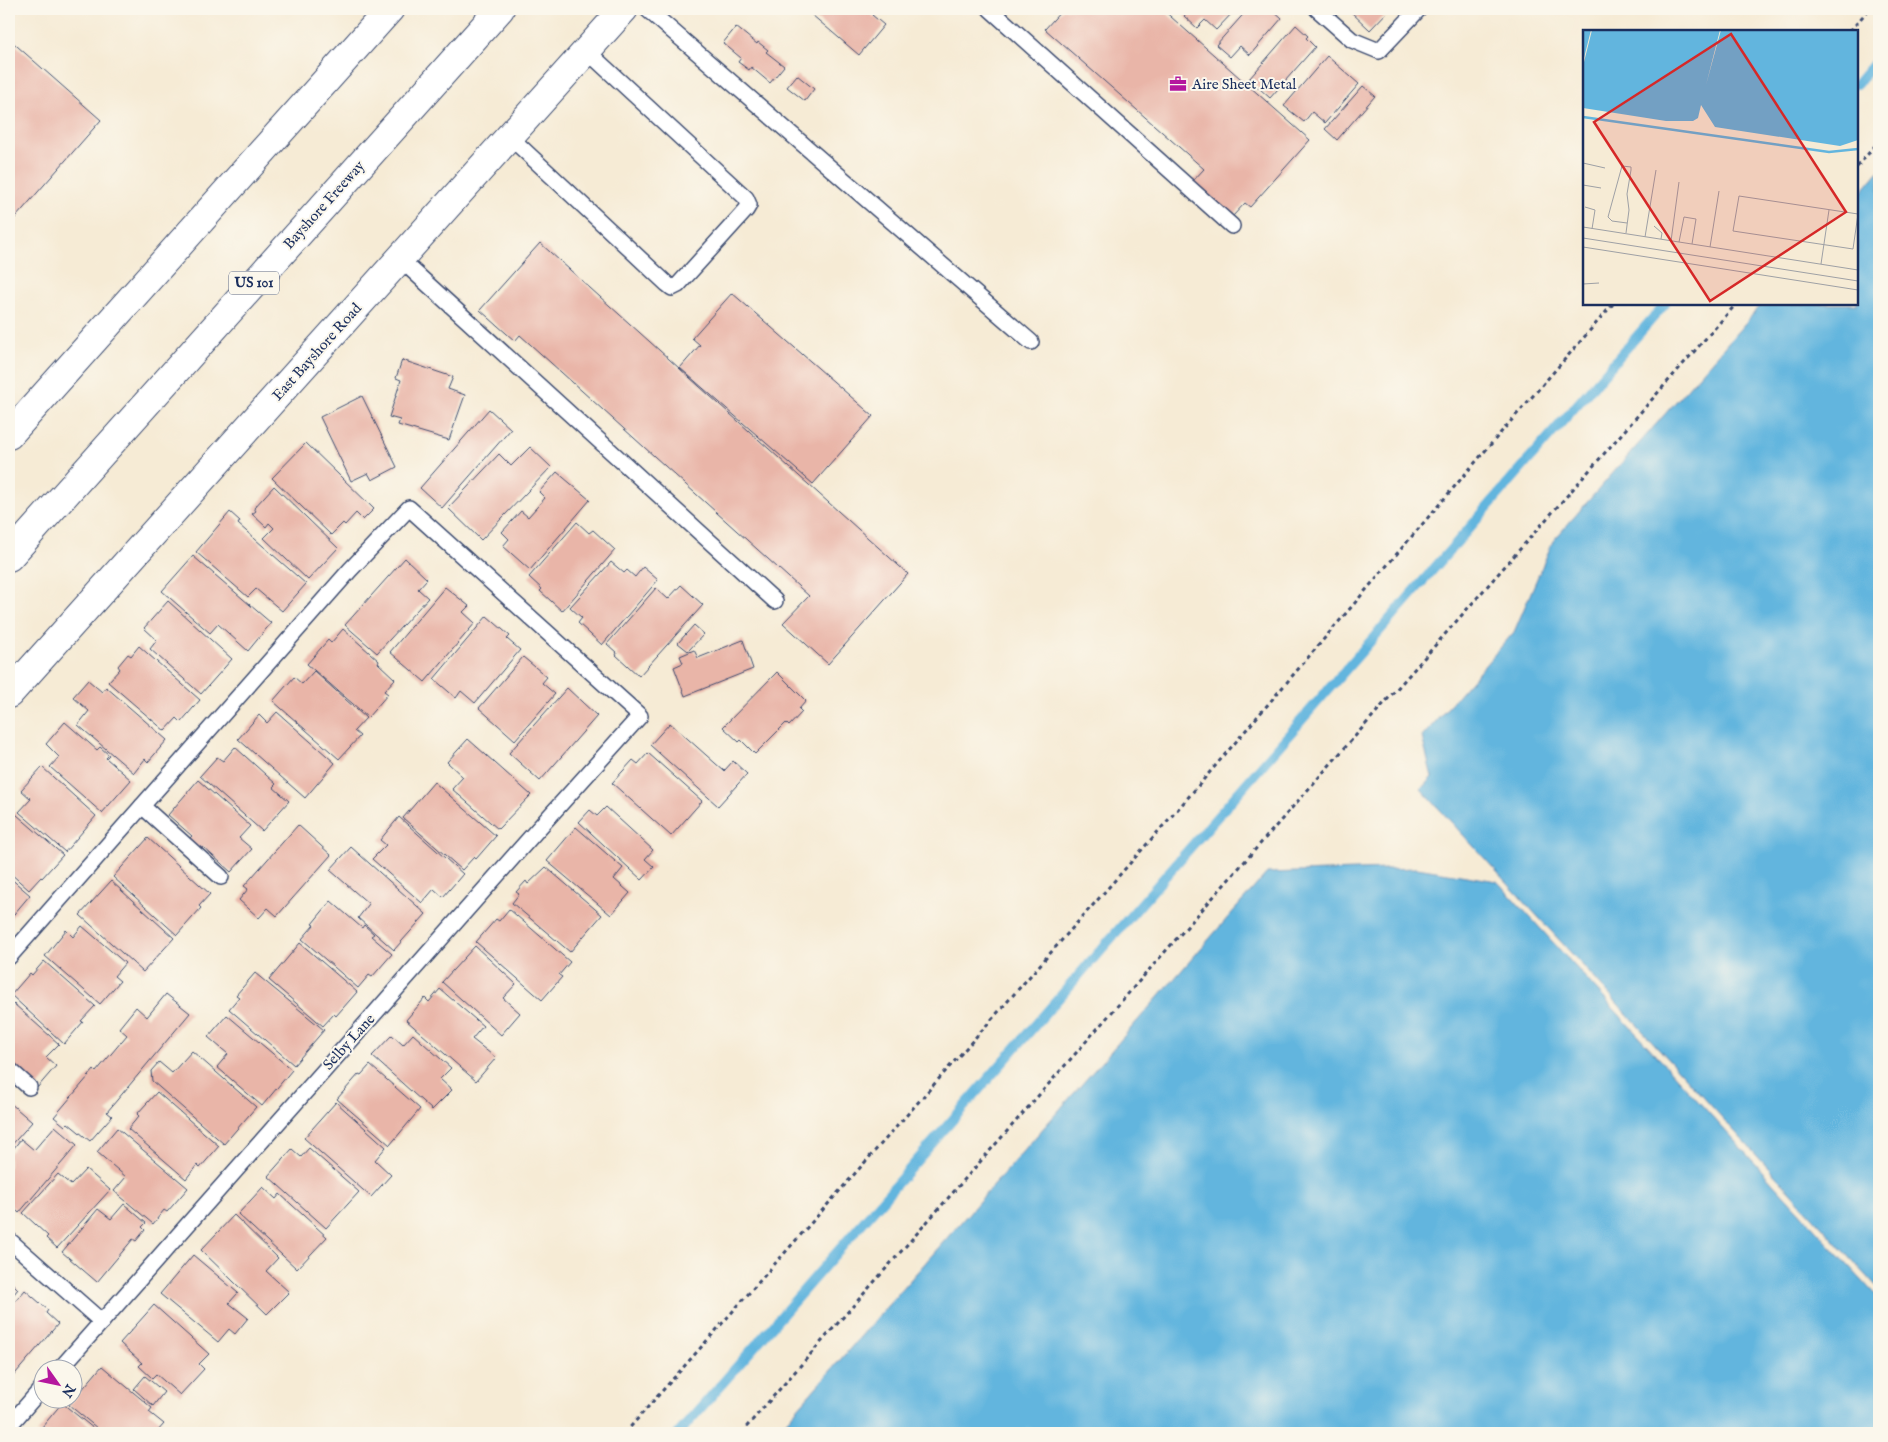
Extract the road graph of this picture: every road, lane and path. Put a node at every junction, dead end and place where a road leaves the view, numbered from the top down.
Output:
1 (390, 9) edge
2 (500, 9) edge
3 (624, 9) edge
4 (647, 9) edge
5 (990, 9) edge
6 (1317, 9) edge
7 (1419, 9) edge
8 (1869, 9) edge
9 (1851, 30) edge
10 (587, 51) junction
11 (510, 137) junction
12 (1879, 141) edge
13 (1858, 166) edge
14 (1232, 226) dead end
15 (400, 260) junction
16 (1612, 305) edge
17 (1735, 305) edge
18 (1031, 342) dead end
19 (9, 435) edge
20 (9, 557) edge
21 (775, 600) dead end
22 (9, 694) edge
23 (142, 806) junction
24 (221, 877) dead end
25 (9, 957) edge
26 (9, 1069) edge
27 (28, 1087) dead end
28 (9, 1240) edge
29 (102, 1322) junction
30 (68, 1360) edge
31 (32, 1400) edge
32 (9, 1426) edge
33 (625, 1433) edge
34 (741, 1433) edge

1 - 19 main road
2 - 20 main road, Bayshore Freeway / US 101
3 - 10 main road, East Bayshore Road
4 - 18 lane
5 - 14 lane
6 - 7 lane
8 - 9 path
10 - 11 main road, East Bayshore Road
10 - 11 lane
11 - 15 main road, East Bayshore Road
12 - 13 path
15 - 21 lane
15 - 22 main road, East Bayshore Road
16 - 33 path
17 - 34 path
23 - 24 lane
23 - 25 lane
23 - 29 lane, Selby Lane
26 - 27 lane
28 - 29 lane
29 - 30 lane, Selby Lane
31 - 32 lane

